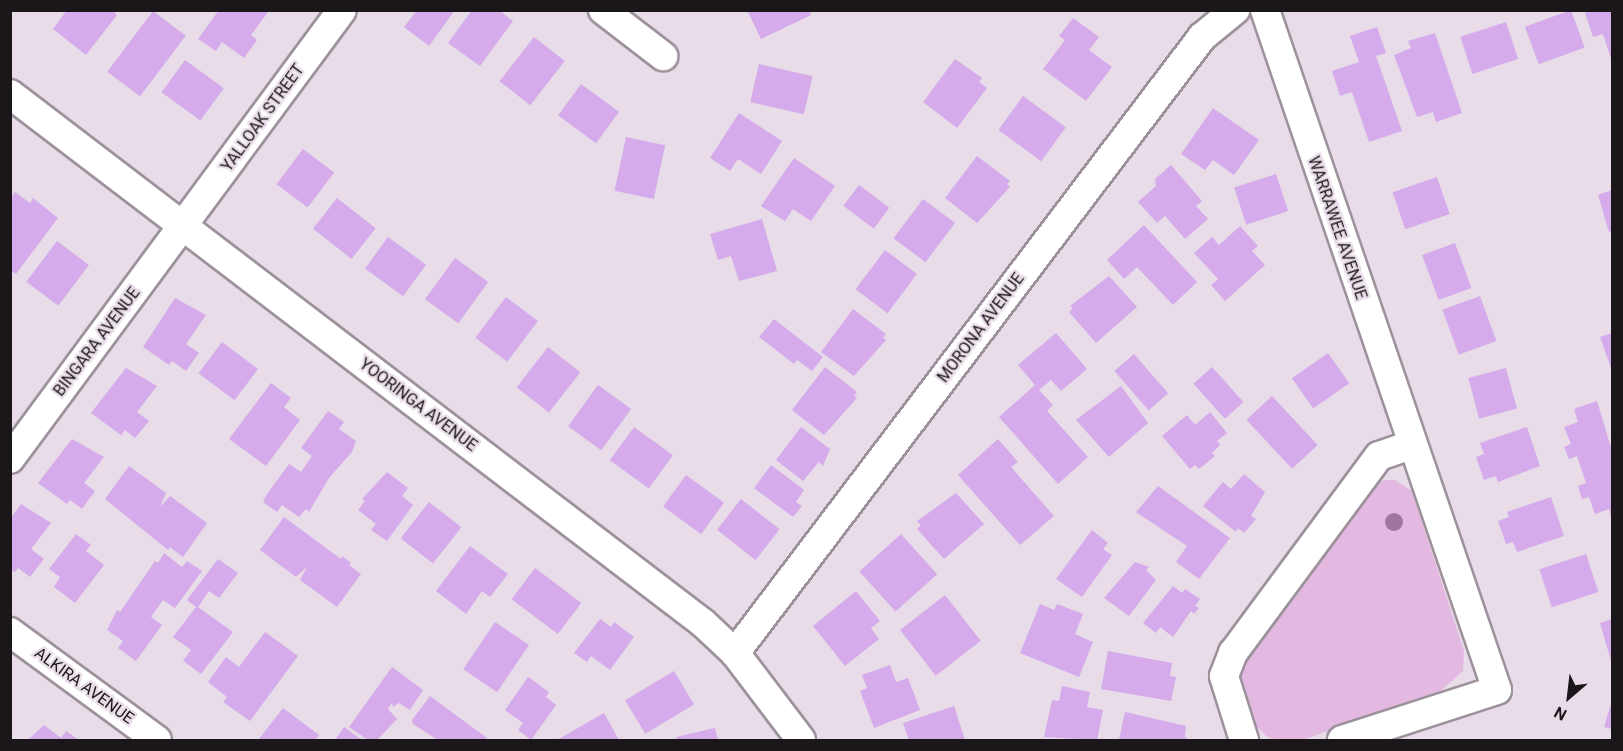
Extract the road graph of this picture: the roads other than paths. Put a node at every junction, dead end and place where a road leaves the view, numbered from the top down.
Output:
1 (342, 10) edge
2 (603, 10) edge
3 (1235, 10) edge
4 (1265, 10) edge
5 (663, 56) dead end
6 (10, 94) edge
7 (184, 225) junction
8 (1411, 445) junction
9 (10, 459) edge
10 (10, 632) edge
11 (735, 653) junction
12 (157, 741) edge
13 (801, 741) edge
14 (1244, 741) edge
15 (1342, 741) edge

1 - 7 street, YALLOAK STREET
2 - 5 street
3 - 11 street, MORONA AVENUE
4 - 8 street, WARRAWEE AVENUE
6 - 7 street, YOORINGA AVENUE
7 - 9 street, BINGARA AVENUE
7 - 11 street, YOORINGA AVENUE
8 - 14 street
8 - 15 street, WARRAWEE AVENUE
10 - 12 street, ALKIRA AVENUE
11 - 13 street, YOORINGA AVENUE

